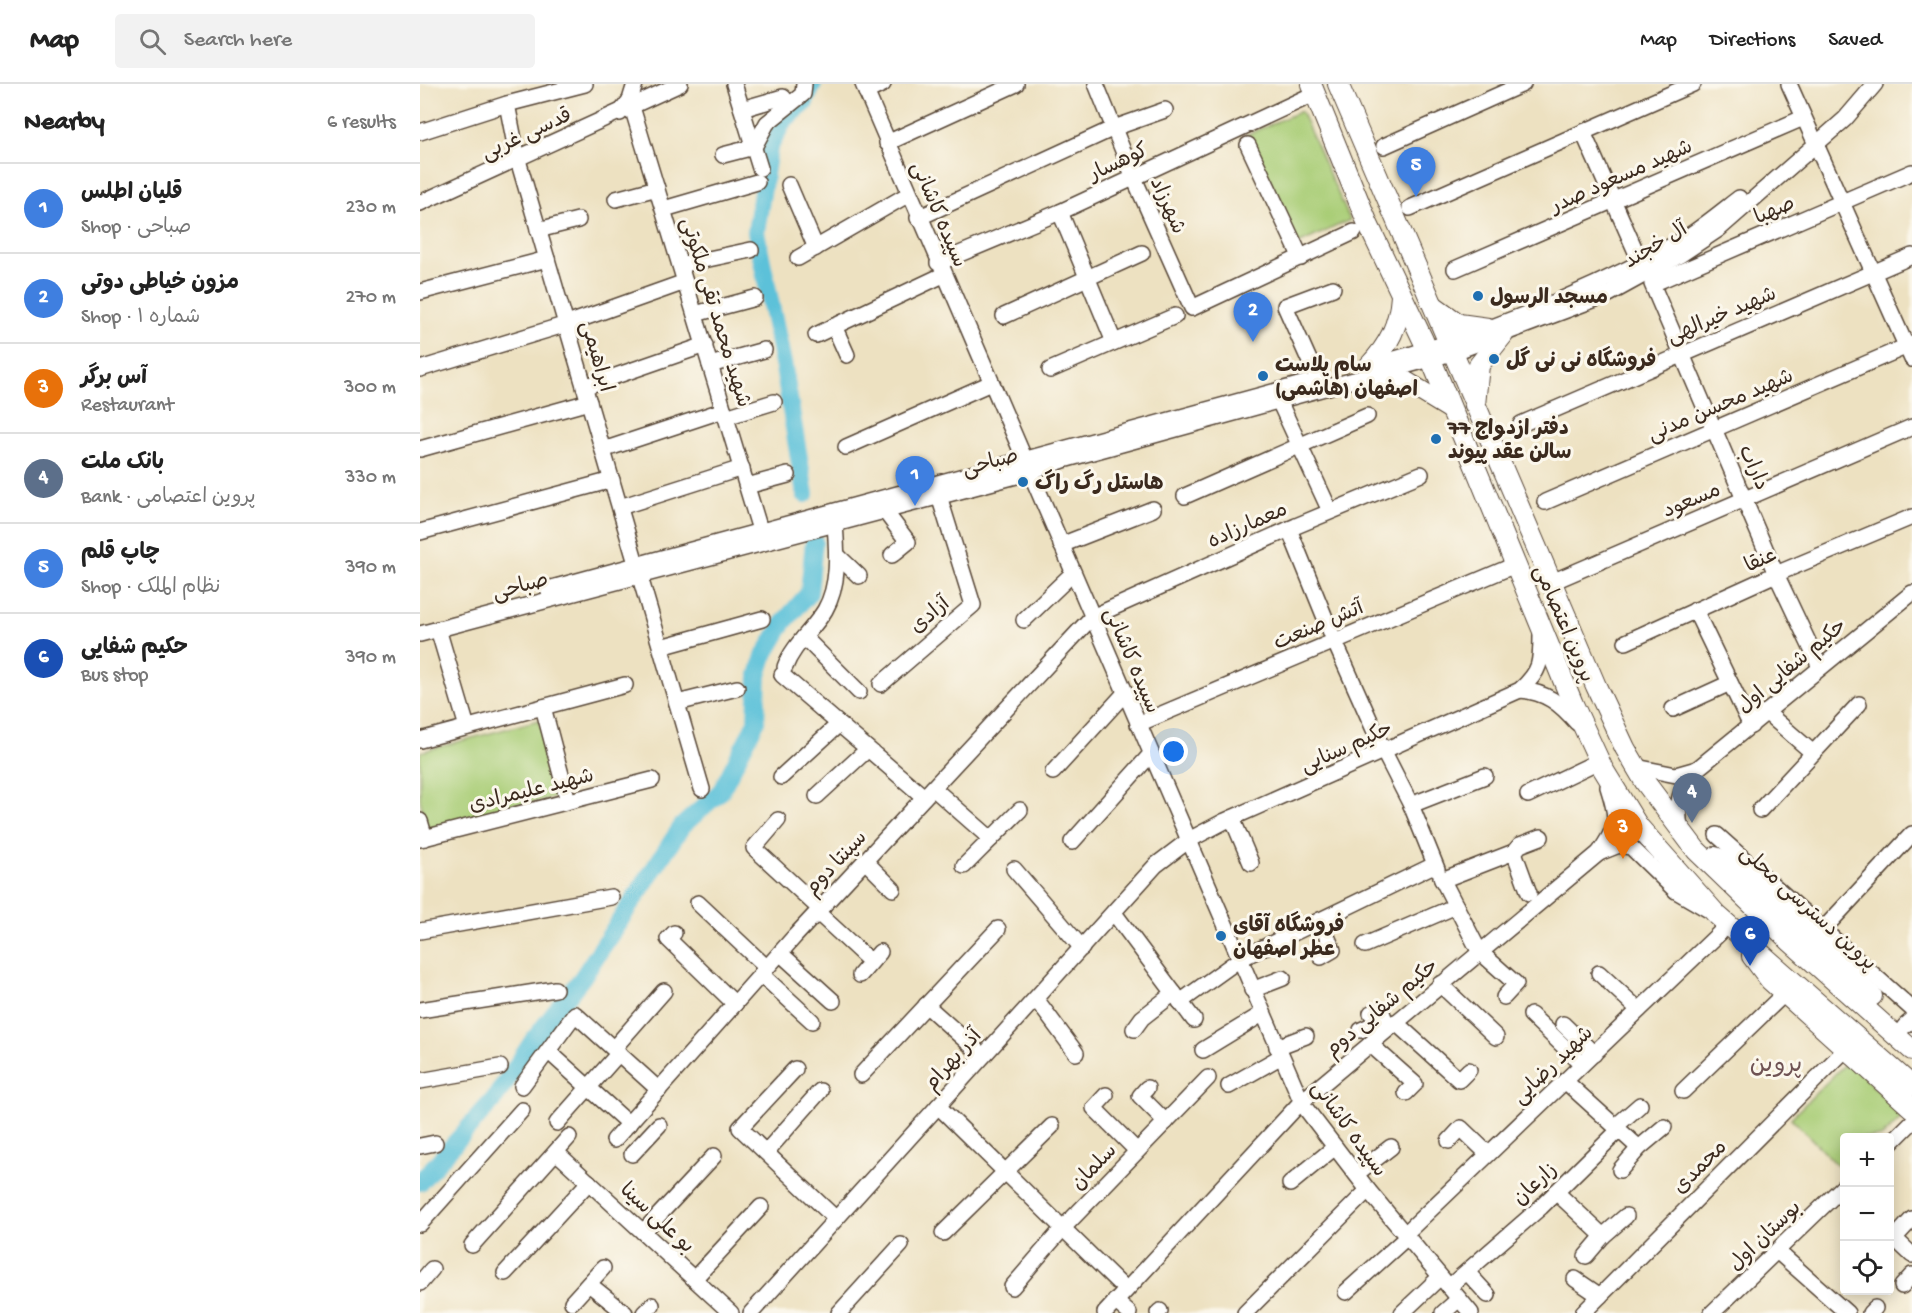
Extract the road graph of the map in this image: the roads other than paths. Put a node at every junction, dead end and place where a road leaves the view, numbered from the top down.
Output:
1 (585, 84) edge
2 (635, 84) edge
3 (681, 84) edge
4 (734, 84) edge
5 (804, 84) edge
6 (883, 84) edge
7 (1016, 84) edge
8 (1096, 84) edge
9 (1338, 84) edge
10 (1523, 84) edge
11 (1693, 84) edge
12 (1789, 84) edge
13 (1875, 84) edge
14 (556, 88) edge
15 (864, 88) edge
16 (1312, 89) edge
17 (507, 104) junction
18 (789, 104) junction
19 (626, 110) junction
20 (742, 110) junction
21 (1165, 110) dead end
22 (1803, 118) junction
23 (1114, 128) junction
24 (420, 132) edge
25 (1583, 132) junction
26 (1813, 141) junction
27 (887, 143) junction
28 (1248, 145) dead end
29 (1384, 146) dead end
30 (754, 147) junction
31 (723, 155) dead end
32 (518, 160) junction
33 (1912, 172) edge
34 (1134, 178) junction
35 (789, 185) dead end
36 (657, 188) junction
37 (909, 194) junction
38 (616, 199) dead end
39 (1613, 201) junction
40 (420, 203) edge
41 (1841, 203) junction
42 (1410, 208) dead end
43 (664, 209) junction
44 (1060, 212) junction
45 (918, 218) junction
46 (578, 220) dead end
47 (538, 230) junction
48 (1354, 232) dead end
49 (816, 248) junction
50 (751, 250) dead end
51 (1142, 253) dead end
52 (1912, 256) edge
53 (798, 258) dead end
54 (1301, 258) junction
55 (547, 259) junction
56 (1640, 261) junction
57 (680, 265) junction
58 (940, 269) junction
59 (1455, 269) dead end
60 (1873, 272) junction
61 (1087, 278) junction
62 (685, 282) junction
63 (1652, 284) joint
64 (1333, 288) dead end
65 (420, 292) edge
66 (1401, 293) junction
67 (755, 298) dead end
68 (1432, 304) junction
69 (695, 314) junction
70 (1005, 316) dead end
71 (1175, 316) dead end
72 (567, 324) junction
73 (834, 326) junction
74 (1495, 332) junction
75 (816, 335) dead end
76 (1114, 342) junction
77 (705, 345) junction
78 (1450, 347) junction
79 (764, 350) dead end
80 (1910, 350) edge
81 (1684, 353) junction
82 (1428, 354) junction
83 (847, 355) dead end
84 (710, 365) junction
85 (420, 369) edge
86 (1050, 370) dead end
87 (1371, 371) junction
88 (1318, 380) junction
89 (991, 383) junction
90 (584, 387) junction
91 (1279, 401) junction
92 (589, 402) junction
93 (774, 402) dead end
94 (1475, 405) junction
95 (1449, 408) junction
96 (725, 414) junction
97 (1367, 416) dead end
98 (1521, 424) dead end
99 (1912, 427) edge
100 (1715, 430) junction
101 (1300, 446) junction
102 (846, 447) dead end
103 (420, 449) edge
104 (603, 450) junction
105 (1027, 465) junction
106 (742, 468) junction
107 (1420, 474) dead end
108 (788, 475) dead end
109 (612, 480) junction
110 (747, 486) junction
111 (939, 496) junction
112 (1185, 496) dead end
113 (1746, 498) junction
114 (1545, 502) dead end
115 (620, 507) junction
116 (1154, 509) dead end
117 (884, 510) junction
118 (1330, 512) junction
119 (1912, 518) edge
120 (836, 523) junction
121 (1289, 529) junction
122 (760, 530) junction
123 (420, 532) edge
124 (1061, 545) junction
125 (837, 555) junction
126 (892, 555) dead end
127 (1515, 565) junction
128 (638, 570) junction
129 (1073, 573) junction
130 (1776, 574) junction
131 (859, 576) dead end
132 (1552, 582) junction
133 (1912, 593) edge
134 (1695, 610) junction
135 (1092, 616) junction
136 (762, 619) dead end
137 (1024, 620) dead end
138 (420, 624) edge
139 (438, 629) junction
140 (1542, 629) junction
141 (420, 634) edge
142 (804, 637) junction
143 (1334, 640) junction
144 (1626, 642) dead end
145 (661, 647) junction
146 (1820, 667) junction
147 (1730, 683) junction
148 (881, 684) dead end
149 (625, 685) dead end
150 (737, 688) dead end
151 (1520, 690) junction
152 (859, 692) dead end
153 (1125, 693) junction
154 (677, 703) junction
155 (1859, 704) dead end
156 (543, 707) junction
157 (1673, 709) dead end
158 (1766, 712) junction
159 (839, 724) junction
160 (1138, 724) junction
161 (1751, 726) junction
162 (467, 727) junction
163 (1586, 733) junction
164 (420, 740) edge
165 (868, 749) junction
166 (1384, 752) junction
167 (1813, 753) junction
168 (1152, 754) junction
169 (1601, 765) junction
170 (1636, 767) junction
171 (1697, 769) junction
172 (1053, 772) dead end
173 (1485, 776) dead end
174 (781, 777) dead end
175 (652, 780) dead end
176 (702, 789) dead end
177 (928, 793) junction
178 (1528, 795) dead end
179 (817, 796) dead end
180 (568, 801) junction
181 (1411, 805) junction
182 (1020, 810) dead end
183 (1760, 810) dead end
184 (1232, 818) junction
185 (778, 820) dead end
186 (420, 821) edge
187 (1680, 831) junction
188 (1912, 834) edge
189 (1717, 836) dead end
190 (1541, 837) dead end
191 (422, 839) edge
192 (992, 839) junction
193 (1189, 840) junction
194 (1072, 842) dead end
195 (1696, 850) junction
196 (1514, 852) junction
197 (1599, 853) junction
198 (865, 861) junction
199 (1251, 863) dead end
200 (964, 866) dead end
201 (1014, 868) dead end
202 (1439, 873) junction
203 (894, 889) dead end
204 (1529, 893) dead end
205 (611, 897) dead end
206 (698, 903) dead end
207 (1456, 906) junction
208 (819, 911) junction
209 (1114, 913) junction
210 (1320, 920) junction
211 (1723, 920) junction
212 (998, 929) dead end
213 (420, 931) edge
214 (674, 933) dead end
215 (1817, 936) junction
216 (1365, 945) dead end
217 (1082, 948) junction
218 (1479, 951) junction
219 (780, 953) junction
220 (1321, 957) dead end
221 (1240, 959) junction
222 (764, 971) junction
223 (1599, 973) dead end
224 (860, 975) dead end
225 (1282, 978) dead end
226 (1440, 984) junction
227 (555, 989) dead end
228 (1252, 990) junction
229 (663, 991) dead end
230 (1785, 993) junction
231 (1177, 997) junction
232 (1504, 997) dead end
233 (1036, 999) junction
234 (833, 1001) dead end
235 (735, 1004) junction
236 (926, 1005) junction
237 (420, 1010) edge
238 (1639, 1010) junction
239 (1371, 1013) dead end
240 (1263, 1014) junction
241 (1532, 1015) dead end
242 (1194, 1020) dead end
243 (812, 1021) dead end
244 (1910, 1021) edge
245 (1563, 1024) dead end
246 (1134, 1029) dead end
247 (1361, 1030) dead end
248 (1382, 1033) junction
249 (1306, 1035) dead end
250 (1495, 1039) dead end
251 (1846, 1049) junction
252 (1203, 1050) dead end
253 (1912, 1050) edge
254 (548, 1051) junction
255 (616, 1051) junction
256 (1279, 1052) junction
257 (1076, 1053) dead end
258 (983, 1056) junction
259 (1588, 1059) junction
260 (500, 1067) dead end
261 (795, 1069) dead end
262 (1469, 1070) dead end
263 (861, 1075) dead end
264 (1208, 1078) dead end
265 (420, 1081) edge
266 (1565, 1081) junction
267 (522, 1086) dead end
268 (1229, 1086) dead end
269 (1912, 1086) edge
270 (588, 1087) junction
271 (1147, 1088) dead end
272 (659, 1090) junction
273 (820, 1090) dead end
274 (1683, 1092) dead end
275 (1406, 1093) dead end
276 (1106, 1095) dead end
277 (1301, 1102) junction
278 (1640, 1105) dead end
279 (938, 1106) junction
280 (1912, 1108) edge
281 (522, 1110) dead end
282 (1166, 1122) junction
283 (1912, 1122) edge
284 (556, 1123) dead end
285 (659, 1125) dead end
286 (627, 1126) junction
287 (1052, 1126) dead end
288 (1616, 1126) junction
289 (1664, 1127) dead end
290 (569, 1137) dead end
291 (614, 1140) dead end
292 (1894, 1140) edge
293 (1449, 1141) dead end
294 (643, 1142) junction
295 (1335, 1147) junction
296 (1391, 1147) dead end
297 (1640, 1148) junction
298 (1137, 1151) junction
299 (556, 1152) junction
300 (766, 1152) junction
301 (632, 1154) dead end
302 (1488, 1154) junction
303 (714, 1156) dead end
304 (1620, 1170) dead end
305 (1005, 1172) junction
306 (1356, 1174) junction
307 (589, 1182) junction
308 (1290, 1184) dead end
309 (1368, 1190) junction
310 (1556, 1192) junction
311 (1840, 1193) edge
312 (761, 1207) dead end
313 (1626, 1216) dead end
314 (836, 1219) junction
315 (1912, 1219) edge
316 (420, 1224) edge
317 (1063, 1228) junction
318 (643, 1232) junction
319 (943, 1233) dead end
320 (1406, 1235) junction
321 (1894, 1235) edge
322 (1603, 1236) junction
323 (1894, 1240) edge
324 (472, 1245) dead end
325 (901, 1245) dead end
326 (1777, 1251) junction
327 (1912, 1255) edge
328 (1586, 1256) dead end
329 (603, 1268) dead end
330 (432, 1269) dead end
331 (1467, 1272) junction
332 (505, 1273) dead end
333 (694, 1279) junction
334 (1575, 1279) dead end
335 (420, 1283) edge
336 (588, 1284) junction
337 (1012, 1287) dead end
338 (1449, 1288) junction
339 (1346, 1292) dead end
340 (1488, 1295) dead end
341 (1121, 1296) junction
342 (1600, 1296) junction
343 (572, 1302) dead end
344 (625, 1313) edge
345 (731, 1313) edge
346 (751, 1313) edge
347 (839, 1313) edge
348 (1105, 1313) edge
349 (1129, 1313) edge
350 (1245, 1313) edge
351 (1402, 1313) edge
352 (1443, 1313) edge
353 (1471, 1313) edge
354 (1583, 1313) edge
355 (1712, 1313) edge
356 (1847, 1313) edge

1 - 14 street
2 - 19 street
3 - 19 street, قدسی غربی
4 - 20 street
5 - 18 street
6 - 15 street
7 - 27 street
8 - 23 street, شهرزاد
9 - 68 main road, پروین اعتصامی
10 - 29 street
11 - 25 street
12 - 22 street
13 - 26 street, آل خجند
14 - 17 street
15 - 27 street, سپیده کاشانی
16 - 34 street, کوهسار
16 - 66 main road, پروین اعتصامی
17 - 24 street
17 - 32 street, ابراهیمی
18 - 20 street
18 - 30 street
19 - 32 street, قدسی غربی
19 - 36 street, شهید محمد تقی ملکوتی
20 - 30 street
21 - 23 street
22 - 26 street
22 - 39 street, شهید مسعود صدر
23 - 34 street, شهرزاد
23 - 45 street
25 - 39 street
25 - 42 street
26 - 41 street
26 - 56 street, آل خجند
26 - 74 street, آل خجند
27 - 37 street, سپیده کاشانی
28 - 54 street
30 - 31 street
30 - 43 street
32 - 40 street, قدسی غربی
32 - 47 street, ابراهیمی
33 - 41 street, صهبا
34 - 44 street, کوهسار
34 - 54 street, شهرزاد
35 - 49 street
36 - 38 street
36 - 43 street, شهید محمد تقی ملکوتی
37 - 45 street, سپیده کاشانی
37 - 49 street
39 - 56 street
39 - 59 street, شهید مسعود صدر
41 - 60 street
41 - 63 street, صهبا
43 - 57 street, شهید محمد تقی ملکوتی
44 - 58 street, کوهسار
44 - 61 street
45 - 58 street, سپیده کاشانی
46 - 47 street
47 - 55 street, ابراهیمی
48 - 54 street
49 - 53 street
50 - 57 street
51 - 61 street
52 - 60 street, شهید خیرالهی
55 - 65 street
55 - 72 street, ابراهیمی
56 - 74 street, آل خجند
57 - 62 street, شهید محمد تقی ملکوتی
58 - 73 street, کوهسار
58 - 89 street, سپیده کاشانی
60 - 80 street
60 - 81 street, شهید خیرالهی
61 - 70 street
61 - 76 street
62 - 69 street, شهید محمد تقی ملکوتی
62 - 72 street
63 - 81 street, داراب
64 - 88 street
66 - 82 main road, پروین اعتصامی
66 - 87 main road
67 - 69 street
68 - 74 main road
68 - 78 main road, پروین اعتصامی
69 - 77 street, شهید محمد تقی ملکوتی
71 - 76 street
72 - 85 street
72 - 90 street, ابراهیمی
73 - 75 street, کوهسار
73 - 83 street
74 - 78 street, آل خجند
74 - 94 main road
76 - 86 street
77 - 84 street, شهید محمد تقی ملکوتی
77 - 90 street
78 - 82 street, آل خجند
78 - 94 main road, پروین اعتصامی
79 - 84 street
80 - 100 street, شهید محسن مدنی
81 - 98 street, شهید خیرالهی
81 - 100 street, داراب
82 - 87 street, صباحی
82 - 95 main road, پروین اعتصامی
84 - 96 street, شهید محمد تقی ملکوتی
87 - 88 street, صباحی
87 - 91 street, صباحی
87 - 95 main road
88 - 105 street, صباحی
89 - 102 street
89 - 105 street, سپیده کاشانی
90 - 92 street, ابراهیمی
91 - 101 street
91 - 105 street, صباحی
92 - 103 street
92 - 104 street, ابراهیمی
93 - 96 street
94 - 132 main road, پروین اعتصامی
95 - 127 main road, پروین اعتصامی
96 - 104 street
96 - 106 street, شهید محمد تقی ملکوتی
97 - 101 street
99 - 113 street, مسعود
100 - 113 street, داراب
100 - 114 street, شهید محسن مدنی
101 - 112 street
101 - 118 street
104 - 109 street, ابراهیمی
105 - 111 street, صباحی
105 - 122 street, صباحی
105 - 124 street, سپیده کاشانی
106 - 110 street, شهید محمد تقی ملکوتی
106 - 115 street
107 - 118 street, معمارزاده
108 - 110 street
109 - 115 street, ابراهیمی
109 - 123 street
110 - 122 street, شهید محمد تقی ملکوتی
111 - 117 street, صباحی
111 - 148 street, آزادی
113 - 130 street, داراب
113 - 132 street, مسعود
115 - 128 street, ابراهیمی
116 - 124 street
117 - 120 street, صباحی
117 - 126 street
118 - 121 street, معمارزاده
119 - 130 street, عنقا
120 - 125 street
120 - 128 street, صباحی
121 - 135 street, معمارزاده
121 - 143 street
122 - 128 street, صباحی
124 - 129 street, سپیده کاشانی
125 - 131 street
125 - 142 street
127 - 140 main road, پروین اعتصامی
127 - 143 street, آتش صنعت
128 - 138 street, صباحی
128 - 139 street, صباحی
128 - 145 street, ابراهیمی
129 - 135 street, سپیده کاشانی
129 - 137 street
130 - 134 street, عنقا
130 - 146 street, داراب
132 - 170 main road, پروین اعتصامی
133 - 146 street, حکیم شفایی اول
134 - 144 street, عنقا
134 - 147 street
135 - 153 street, سپیده کاشانی
135 - 177 street, سپنتا دوم
136 - 145 street
139 - 141 street, صباحی
139 - 162 street
140 - 151 street
140 - 163 main road, پروین اعتصامی
142 - 152 street
142 - 159 street
143 - 160 street, آتش صنعت
143 - 166 street
145 - 154 street, ابراهیمی
146 - 158 street, حکیم شفایی اول
147 - 157 street
147 - 161 street
149 - 156 street
150 - 154 street
151 - 163 street
151 - 166 street, حکیم سنایی
153 - 160 street, سپیده کاشانی
153 - 172 street
154 - 176 street, ابراهیمی
155 - 167 street
156 - 162 street
156 - 180 street
158 - 161 street, حکیم شفایی اول
158 - 167 street
159 - 165 street
159 - 174 street
160 - 168 street, سپیده کاشانی
161 - 171 street, حکیم شفایی اول
162 - 164 street
163 - 169 main road, پروین اعتصامی
165 - 177 street
165 - 179 street
166 - 181 street
166 - 184 street, حکیم سنایی
167 - 183 street
168 - 193 street, سپیده کاشانی
168 - 194 street
169 - 178 street
169 - 197 street
169 - 211 main road, پروین اعتصامی
170 - 171 street
170 - 187 main road, پروین اعتصامی
171 - 187 street
173 - 181 street
175 - 180 street, شهید علیمرادی
177 - 192 street
177 - 198 street, سپنتا دوم
180 - 191 street, شهید علیمرادی
181 - 202 street
182 - 192 street
184 - 193 street, حکیم سنایی
184 - 199 street
185 - 208 street
186 - 191 street
187 - 195 main road, پروین اعتصامی
188 - 215 street
189 - 215 street
190 - 196 street
192 - 200 street
193 - 209 street, آذر بهرام
193 - 221 street, سپیده کاشانی
195 - 215 main road, پروین دسترسی محلی
195 - 253 main road, پروین اعتصامی
196 - 202 street
196 - 204 street
197 - 211 street
197 - 218 street, حکیم شفایی دوم
198 - 203 street
198 - 208 street, سپنتا دوم
201 - 217 street
202 - 207 street
202 - 210 street
205 - 213 street
206 - 222 street
207 - 216 street
207 - 218 street
208 - 219 street, سپنتا دوم
208 - 224 street
209 - 217 street, آذر بهرام
209 - 231 street
210 - 220 street
210 - 221 street
211 - 230 main road
211 - 238 street, شهید رضایی
211 - 269 main road, پروین اعتصامی
212 - 236 street
214 - 235 street
215 - 244 main road, پروین دسترسی محلی
217 - 233 street, آذر بهرام
218 - 226 street, حکیم شفایی دوم
218 - 232 street
219 - 222 street, سپنتا دوم
219 - 234 street
221 - 228 street, سپیده کاشانی
221 - 231 street
222 - 235 street, سپنتا دوم
222 - 243 street
223 - 238 street
225 - 228 street
226 - 248 street, حکیم شفایی دوم
226 - 250 street
227 - 237 street
228 - 240 street, سپیده کاشانی
229 - 255 street
230 - 251 main road
230 - 274 street
231 - 242 street
231 - 246 street
233 - 257 street
233 - 258 street, آذر بهرام
235 - 272 street, سپنتا دوم
236 - 258 street
236 - 263 street
238 - 259 street, شهید رضایی
239 - 248 street
240 - 252 street
240 - 256 street, سپیده کاشانی
241 - 259 street
245 - 259 street
247 - 248 street
248 - 262 street
248 - 275 street
248 - 277 street, حکیم شفایی دوم
249 - 256 street
251 - 280 main road
251 - 342 street, محمدی
254 - 255 street
254 - 267 street
254 - 270 street
255 - 270 street
255 - 272 street
256 - 268 street
256 - 277 street, سپیده کاشانی
258 - 279 street, آذر بهرام
259 - 266 street, شهید رضایی
260 - 265 street
261 - 300 street
264 - 282 street, سلمان
266 - 288 street
266 - 302 street, شهید رضایی
270 - 284 street
270 - 286 street
271 - 282 street
272 - 286 street, سپنتا دوم
273 - 300 street
276 - 298 street
277 - 295 street, سپیده کاشانی
277 - 341 street, حکیم شفایی دوم
278 - 288 street, زارعان
279 - 305 street
279 - 314 street, آذر بهرام
281 - 316 street
282 - 298 street, سلمان
283 - 292 street
285 - 294 street
286 - 291 street, سپنتا دوم
286 - 294 street
287 - 305 street
288 - 297 street
288 - 310 street, زارعان
289 - 297 street
290 - 299 street
293 - 302 street
294 - 301 street
295 - 306 street, سپیده کاشانی
295 - 308 street
296 - 306 street
297 - 304 street
298 - 317 street, سلمان
299 - 307 street, بو علی سینا
299 - 324 street
300 - 314 street
302 - 320 street, شهید رضایی
303 - 318 street
305 - 317 street
305 - 319 street
306 - 309 street, سپیده کاشانی
307 - 318 street, بو علی سینا
307 - 332 street
309 - 320 street, سپیده کاشانی
309 - 350 street
310 - 322 street
310 - 331 street, زارعان
311 - 326 street, بوستان اول
312 - 333 street
313 - 322 street
314 - 346 street, آذر بهرام
315 - 321 street
317 - 337 street, سلمان
317 - 341 street
318 - 333 street, بو علی سینا
320 - 338 street, سپیده کاشانی
320 - 339 street, شهید رضایی
322 - 328 street
323 - 327 street
325 - 347 street
326 - 355 street, بوستان اول
326 - 356 street
329 - 336 street
330 - 335 street
331 - 338 street, زارعان
331 - 340 street
333 - 345 street, بو علی سینا
334 - 342 street
336 - 343 street
336 - 344 street
338 - 351 street
338 - 352 street
338 - 353 street, سپیده کاشانی
341 - 348 street, حکیم شفایی دوم
341 - 349 street
342 - 354 street, محمدی

